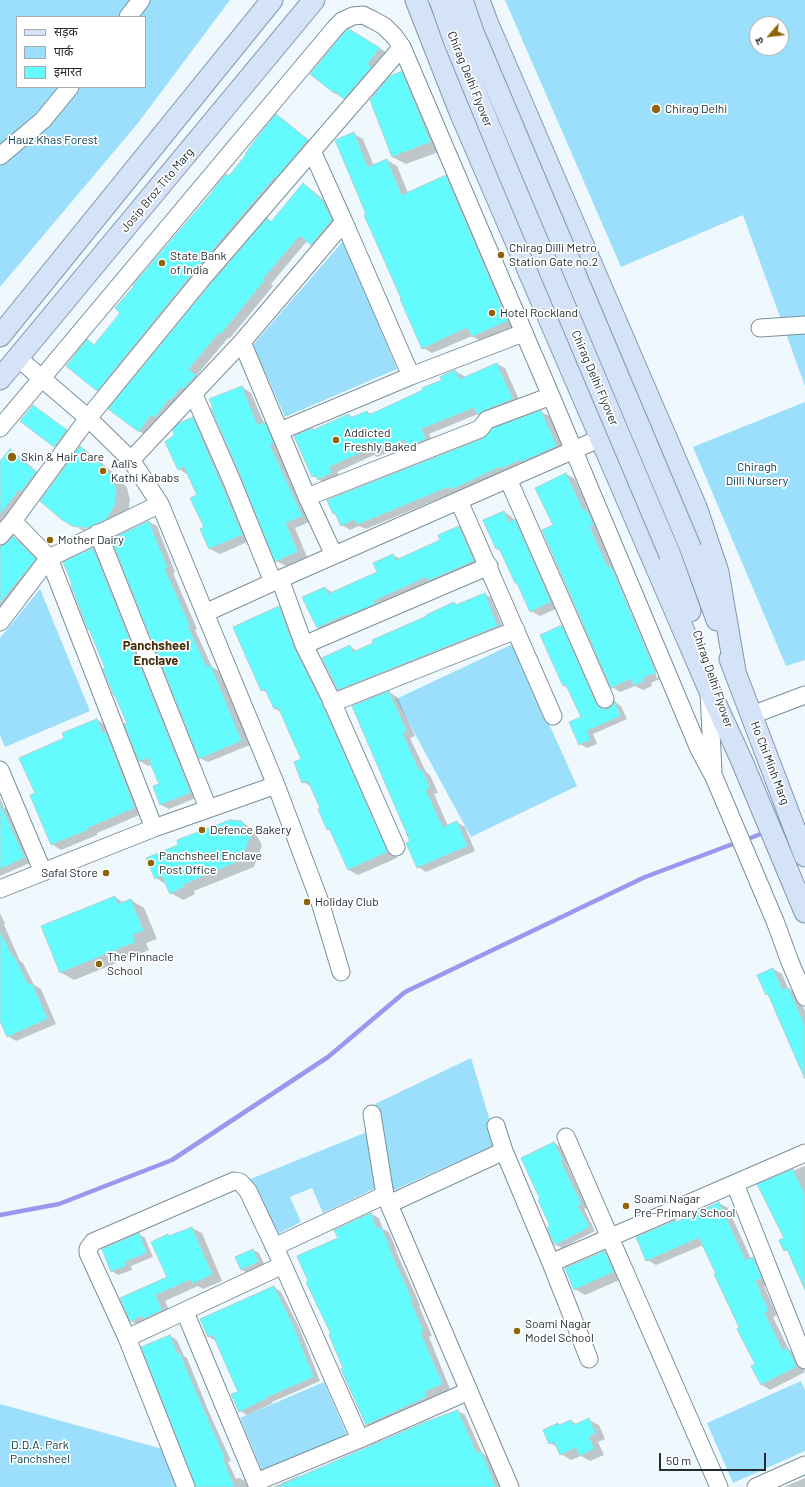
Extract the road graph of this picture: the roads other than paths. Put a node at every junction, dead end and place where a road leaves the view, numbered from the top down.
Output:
1 (141, 0) edge
2 (314, 0) edge
3 (416, 0) edge
4 (440, 0) edge
5 (462, 0) edge
6 (479, 0) edge
7 (270, 2) edge
8 (129, 16) edge
9 (402, 47) junction
10 (69, 88) edge
11 (312, 151) junction
12 (0, 156) edge
13 (570, 213) junction
14 (344, 222) junction
15 (514, 236) junction
16 (805, 325) edge
17 (760, 328) dead end
18 (523, 333) junction
19 (0, 336) edge
20 (242, 342) junction
21 (18, 358) junction
22 (411, 376) junction
23 (42, 378) junction
24 (0, 379) edge
25 (194, 395) junction
26 (551, 396) junction
27 (88, 418) junction
28 (0, 428) edge
29 (280, 431) junction
30 (601, 438) junction
31 (573, 451) junction
32 (131, 460) junction
33 (508, 479) junction
34 (307, 497) junction
35 (459, 501) junction
36 (160, 504) junction
37 (13, 521) junction
38 (98, 533) junction
39 (0, 536) edge
40 (334, 555) junction
41 (49, 558) junction
42 (489, 566) junction
43 (277, 580) junction
44 (205, 613) junction
45 (0, 622) edge
46 (516, 630) junction
47 (304, 645) junction
48 (735, 671) junction
49 (708, 687) junction
50 (805, 695) edge
51 (605, 699) dead end
52 (332, 703) junction
53 (752, 715) junction
54 (553, 716) dead end
55 (741, 759) junction
56 (0, 770) edge
57 (714, 777) junction
58 (276, 785) junction
59 (208, 808) junction
60 (154, 828) junction
61 (396, 847) dead end
62 (805, 856) edge
63 (44, 872) junction
64 (0, 889) edge
65 (805, 912) edge
66 (341, 972) dead end
67 (805, 997) edge
68 (372, 1114) dead end
69 (496, 1126) dead end
70 (566, 1137) dead end
71 (504, 1151) junction
72 (805, 1153) edge
73 (735, 1184) junction
74 (387, 1199) junction
75 (610, 1237) junction
76 (274, 1247) junction
77 (551, 1263) junction
78 (283, 1265) junction
79 (185, 1312) junction
80 (127, 1338) junction
81 (589, 1359) dead end
82 (805, 1360) edge
83 (469, 1391) junction
84 (360, 1439) junction
85 (805, 1464) edge
86 (257, 1485) edge
87 (186, 1487) edge
88 (510, 1487) edge
89 (719, 1487) edge
90 (756, 1487) edge

1 - 8 street
2 - 21 main road, Josip Broz Tito Marg
3 - 15 main road
4 - 55 main road, Chirag Delhi Flyover, bridge
5 - 48 main road, Chirag Delhi Flyover, bridge
6 - 13 main road
7 - 19 main road
9 - 11 street
9 - 18 street
9 - 23 street
10 - 12 street
11 - 14 street
11 - 27 street
13 - 15 main road
13 - 48 main road
14 - 20 street
14 - 22 street
15 - 30 main road
16 - 17 street
18 - 22 street
18 - 26 street
20 - 25 street
20 - 29 street
21 - 23 street
21 - 24 main road, Josip Broz Tito Marg
22 - 29 street
23 - 27 street
23 - 28 street
25 - 32 street
25 - 43 street
26 - 31 street
26 - 34 street
27 - 32 street
27 - 37 street
29 - 34 street
30 - 31 street
30 - 49 main road
31 - 33 street
31 - 57 street
32 - 36 street
33 - 35 street
33 - 51 street
34 - 40 street
35 - 40 street
35 - 42 street
36 - 38 street
36 - 44 street
37 - 39 street
37 - 41 street
38 - 41 street
38 - 59 street
40 - 43 street
41 - 45 street
41 - 60 street
42 - 46 street
42 - 47 street
43 - 44 street
43 - 47 street
44 - 58 street
46 - 52 street
46 - 54 street
47 - 52 street
48 - 53 main road, Ho Chi Minh Marg
49 - 55 main road
49 - 57 street
50 - 53 street
52 - 61 street
53 - 62 main road, Ho Chi Minh Marg
55 - 65 main road, Ho Chi Minh Marg
56 - 63 street
57 - 67 street
58 - 59 street
58 - 66 street
59 - 60 street
60 - 63 street
63 - 64 street
68 - 74 street
69 - 71 street
70 - 75 street
71 - 74 street
71 - 77 street
72 - 73 street
73 - 75 street
73 - 82 street
74 - 76 street
74 - 83 street
75 - 77 street
75 - 89 street
76 - 78 street
76 - 80 street
77 - 81 street
78 - 79 street
78 - 84 street
79 - 80 street
79 - 86 street
80 - 87 street
83 - 84 street
83 - 88 street
84 - 86 street
85 - 90 street

